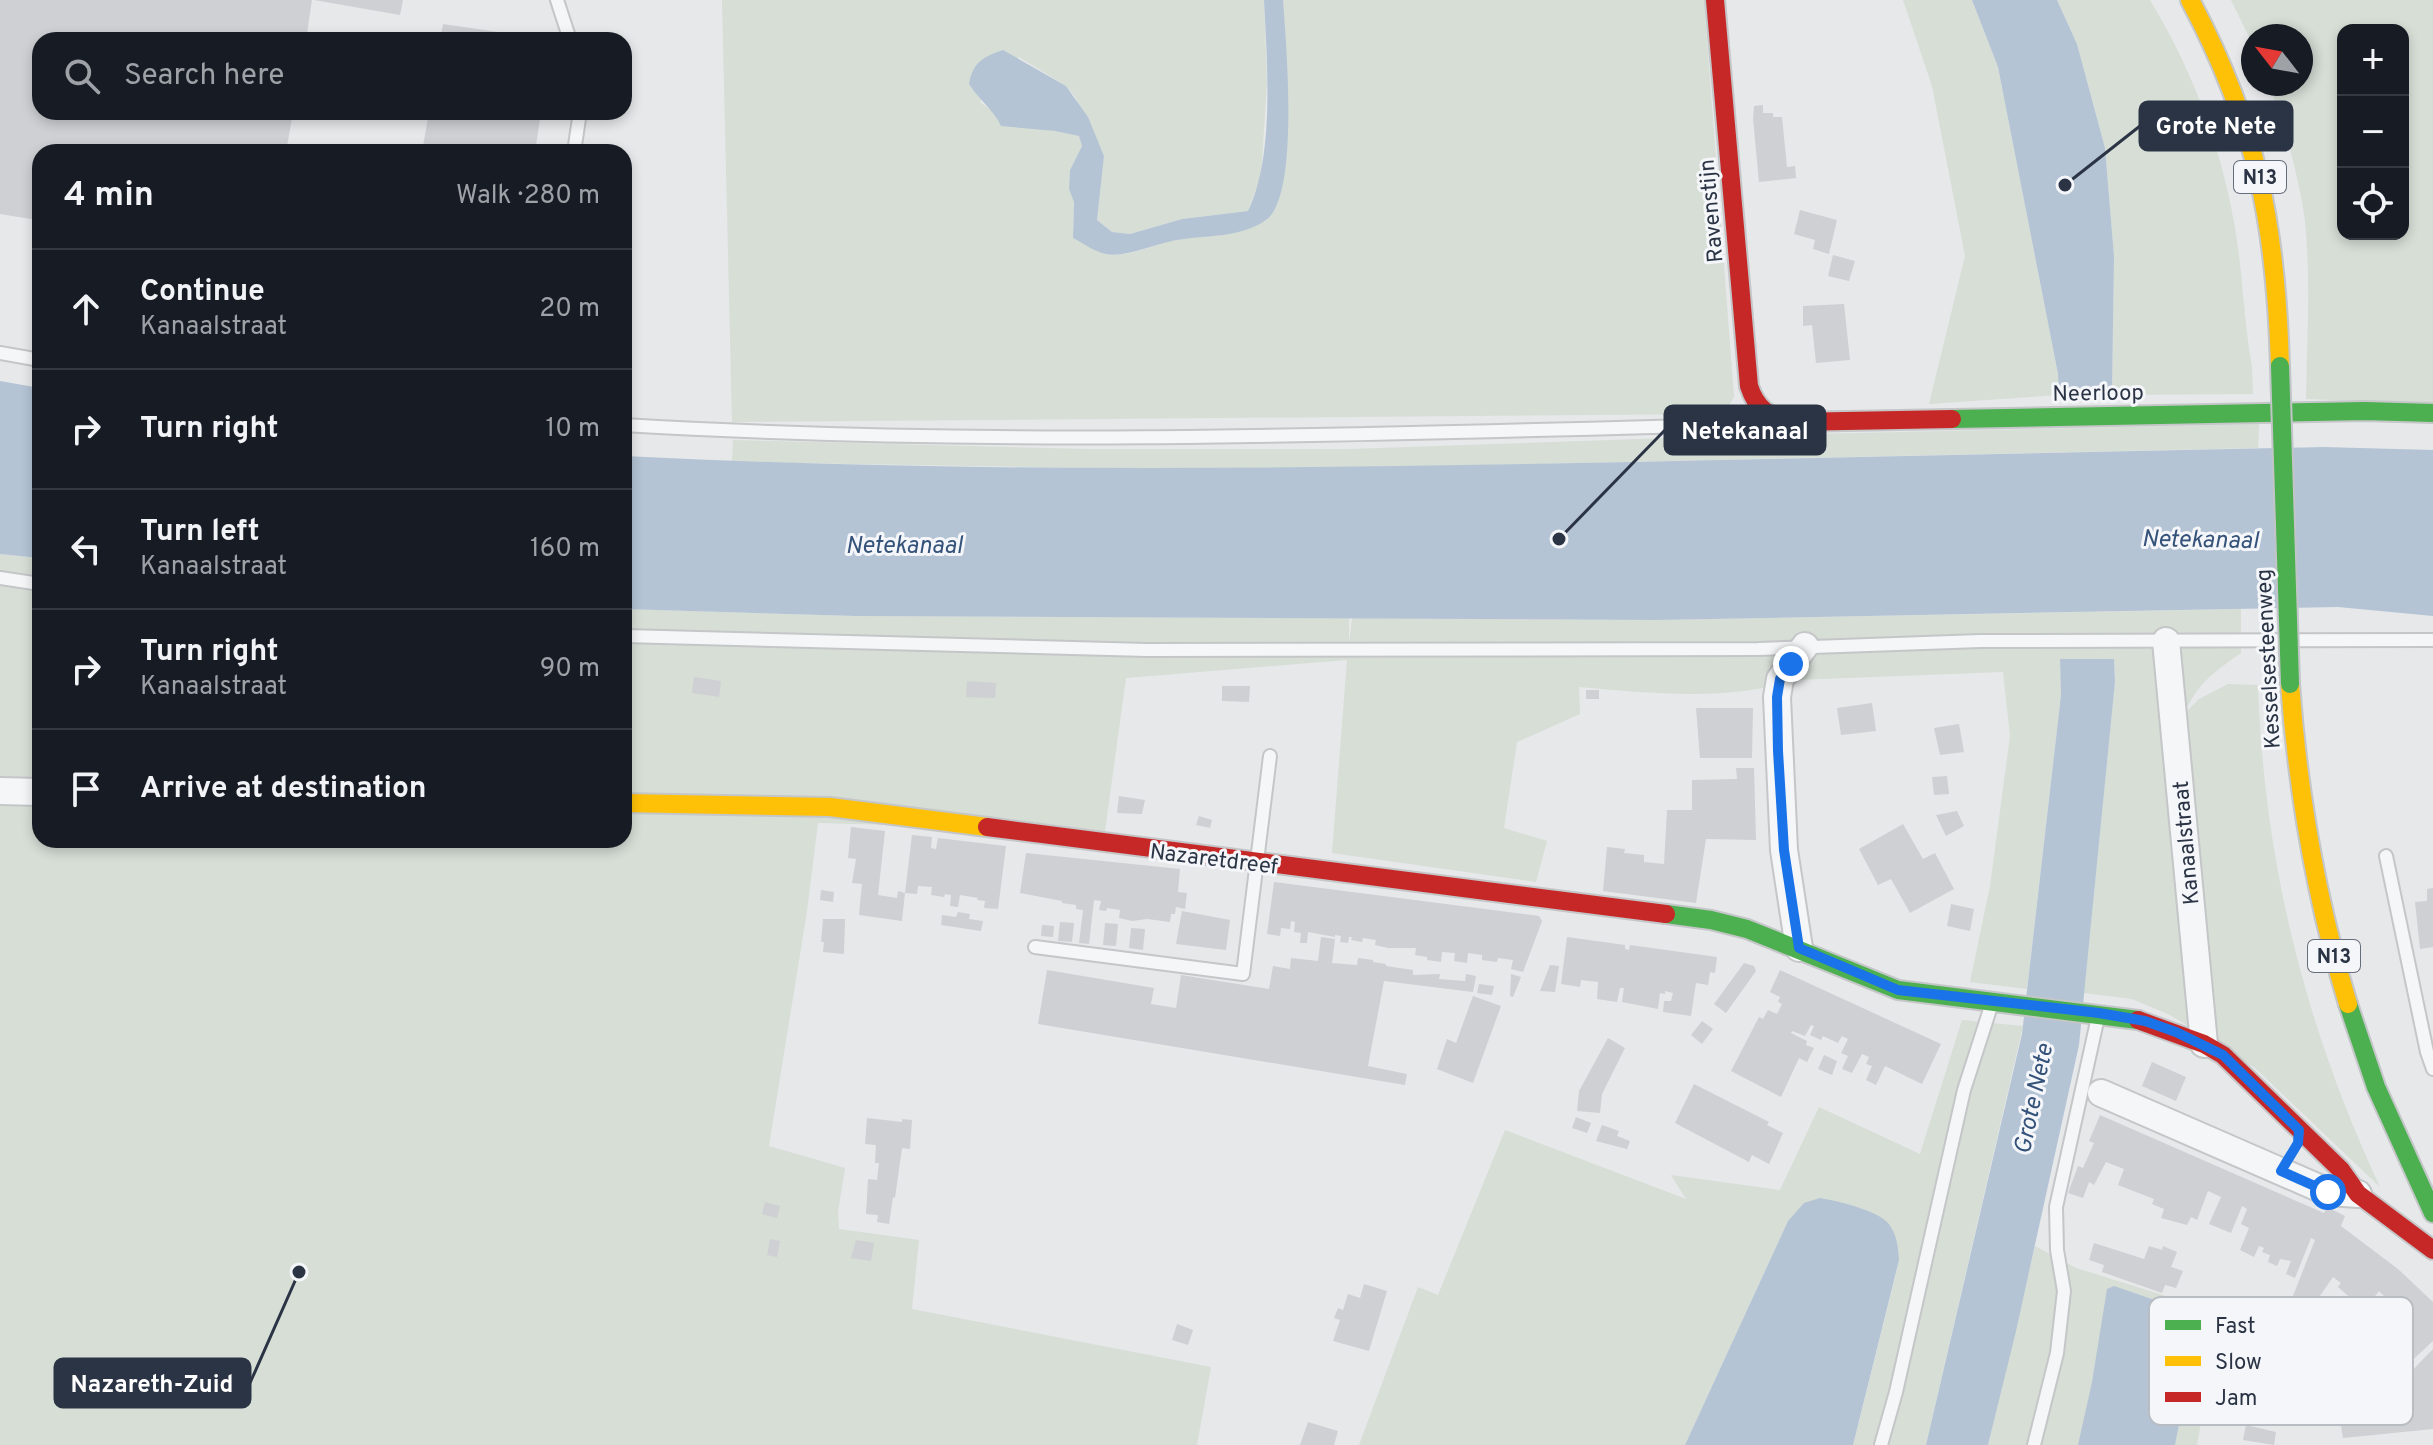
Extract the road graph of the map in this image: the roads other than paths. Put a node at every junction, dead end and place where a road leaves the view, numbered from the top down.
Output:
1 (557, 0) edge
2 (1715, 0) edge
3 (2190, 0) edge
4 (567, 32) edge
5 (579, 120) edge
6 (575, 144) edge
7 (0, 353) edge
8 (32, 359) edge
9 (2433, 413) edge
10 (1765, 414) junction
11 (632, 425) edge
12 (0, 578) edge
13 (32, 583) edge
14 (632, 636) edge
15 (2433, 640) edge
16 (2166, 641) junction
17 (1805, 646) junction
18 (1270, 756) dead end
19 (0, 791) edge
20 (32, 792) edge
21 (632, 803) edge
22 (2386, 856) dead end
23 (1256, 863) junction
24 (1035, 947) dead end
25 (1799, 948) junction
26 (1992, 1003) junction
27 (2094, 1013) junction
28 (2204, 1044) junction
29 (2433, 1069) edge
30 (2101, 1093) dead end
31 (2299, 1130) junction
32 (2281, 1171) junction
33 (2358, 1194) junction
34 (2433, 1213) edge
35 (2433, 1250) edge
36 (1881, 1445) edge
37 (2034, 1445) edge

1 - 4 lane
2 - 10 street, Ravenstijn
3 - 34 street, Kesselsesteenweg / N13, bridge
5 - 6 lane
7 - 8 lane
9 - 10 street, Neerloop
10 - 11 lane
12 - 13 lane
14 - 17 lane
15 - 16 lane
16 - 17 lane
16 - 28 street, Kanaalstraat
17 - 25 street
18 - 23 lane
19 - 20 street
21 - 23 street, Nazaretdreef
22 - 29 lane
23 - 24 lane
23 - 25 street, Nazaretdreef
25 - 26 street
26 - 27 street
26 - 36 lane
27 - 28 street
27 - 37 lane
28 - 31 street
30 - 32 street
31 - 32 street
31 - 33 street
32 - 33 street
33 - 35 street

